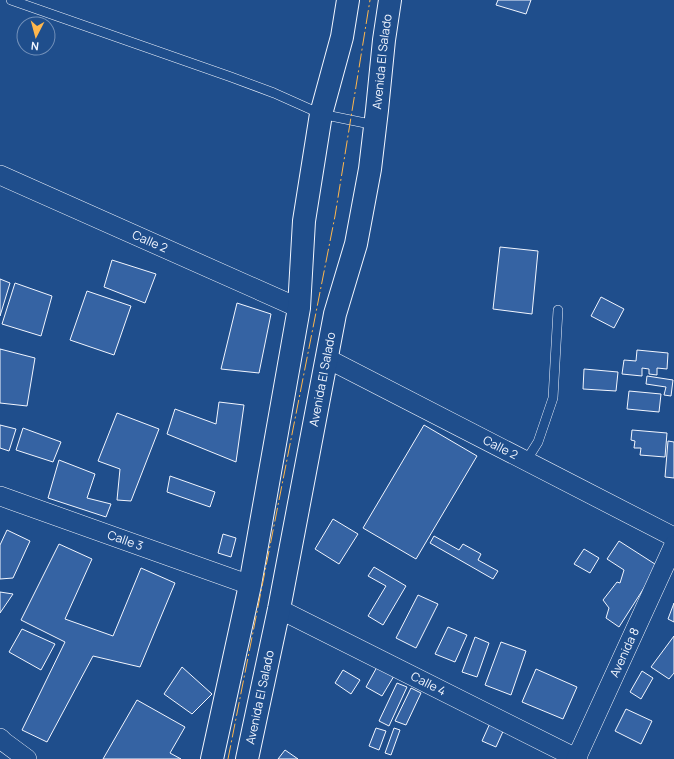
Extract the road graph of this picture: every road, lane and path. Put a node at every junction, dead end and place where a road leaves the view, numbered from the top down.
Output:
1 (11, 0) edge
2 (348, 0) edge
3 (390, 0) edge
4 (321, 114) junction
5 (375, 125) junction
6 (0, 175) edge
7 (299, 308) junction
8 (558, 310) dead end
9 (326, 358) junction
10 (526, 461) junction
11 (0, 496) edge
12 (674, 537) edge
13 (674, 546) edge
14 (250, 585) junction
15 (279, 609) junction
16 (0, 738) edge
17 (28, 759) edge
18 (212, 759) edge
19 (247, 759) edge
20 (576, 759) edge

1 - 4 lane
2 - 4 main road
3 - 5 main road, Avenida El Salado
4 - 5 lane
4 - 7 main road
5 - 9 main road, Avenida El Salado
6 - 7 street, Calle 2
7 - 14 main road
8 - 10 lane
9 - 10 street, Calle 2
9 - 15 main road, Avenida El Salado
10 - 12 street, Calle 2
11 - 14 street, Calle 3
13 - 20 street, Avenida 8
14 - 18 main road
15 - 19 main road, Avenida El Salado
15 - 20 street, Calle 4
16 - 17 street

